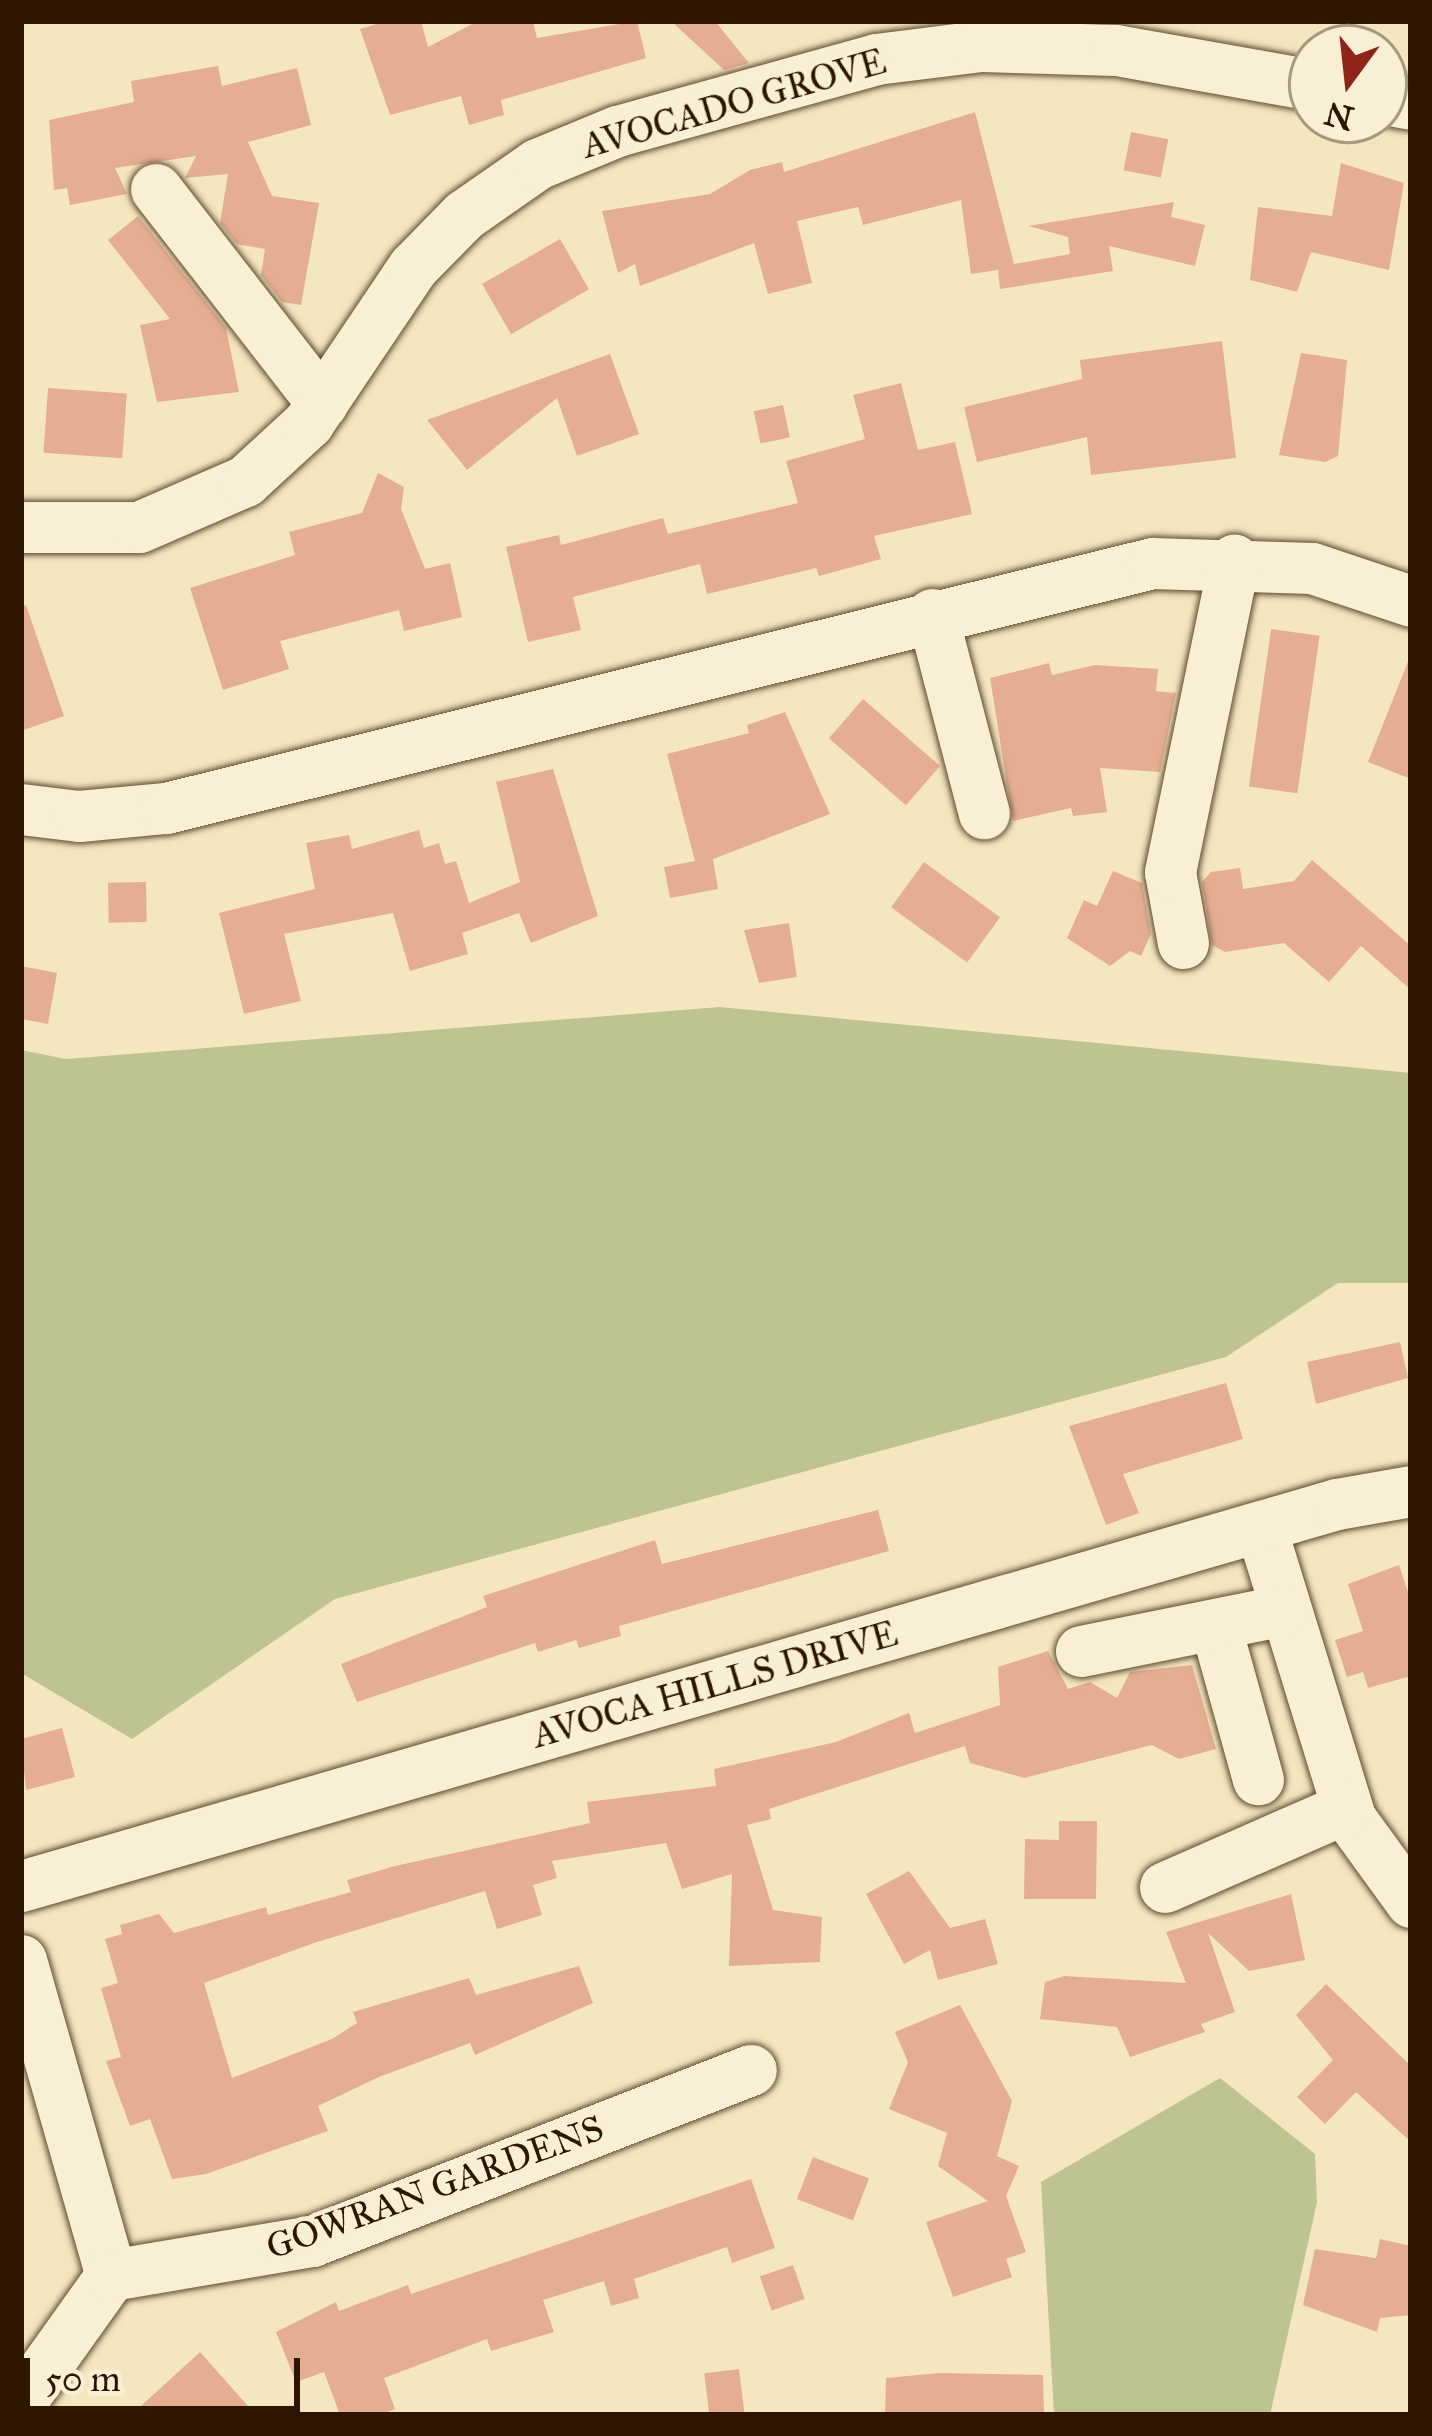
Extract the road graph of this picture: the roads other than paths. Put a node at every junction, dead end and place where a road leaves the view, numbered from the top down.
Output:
1 (1288, 81) edge
2 (156, 189) dead end
3 (322, 403) junction
4 (21, 527) edge
5 (1234, 559) junction
6 (1411, 601) edge
7 (932, 614) junction
8 (21, 809) edge
9 (984, 813) dead end
10 (1183, 943) dead end
11 (1411, 1491) edge
12 (1261, 1528) junction
13 (1284, 1610) junction
14 (1216, 1628) junction
15 (1081, 1652) dead end
16 (1258, 1779) dead end
17 (1346, 1808) junction
18 (21, 1886) edge
19 (1165, 1887) dead end
20 (1411, 1902) edge
21 (21, 1960) edge
22 (751, 2070) dead end
23 (111, 2275) junction
24 (21, 2401) edge

1 - 3 street, AVOCADO GROVE
2 - 3 street
3 - 4 street, AVOCADO GROVE
5 - 6 street
5 - 7 street
5 - 10 street
7 - 8 street
7 - 9 street
11 - 12 street, AVOCA HILLS DRIVE
12 - 13 street
12 - 18 street, AVOCA HILLS DRIVE
13 - 14 street
13 - 17 street
14 - 15 street
14 - 16 street
17 - 19 street
17 - 20 street
21 - 23 street
22 - 23 street, GOWRAN GARDENS
23 - 24 street

